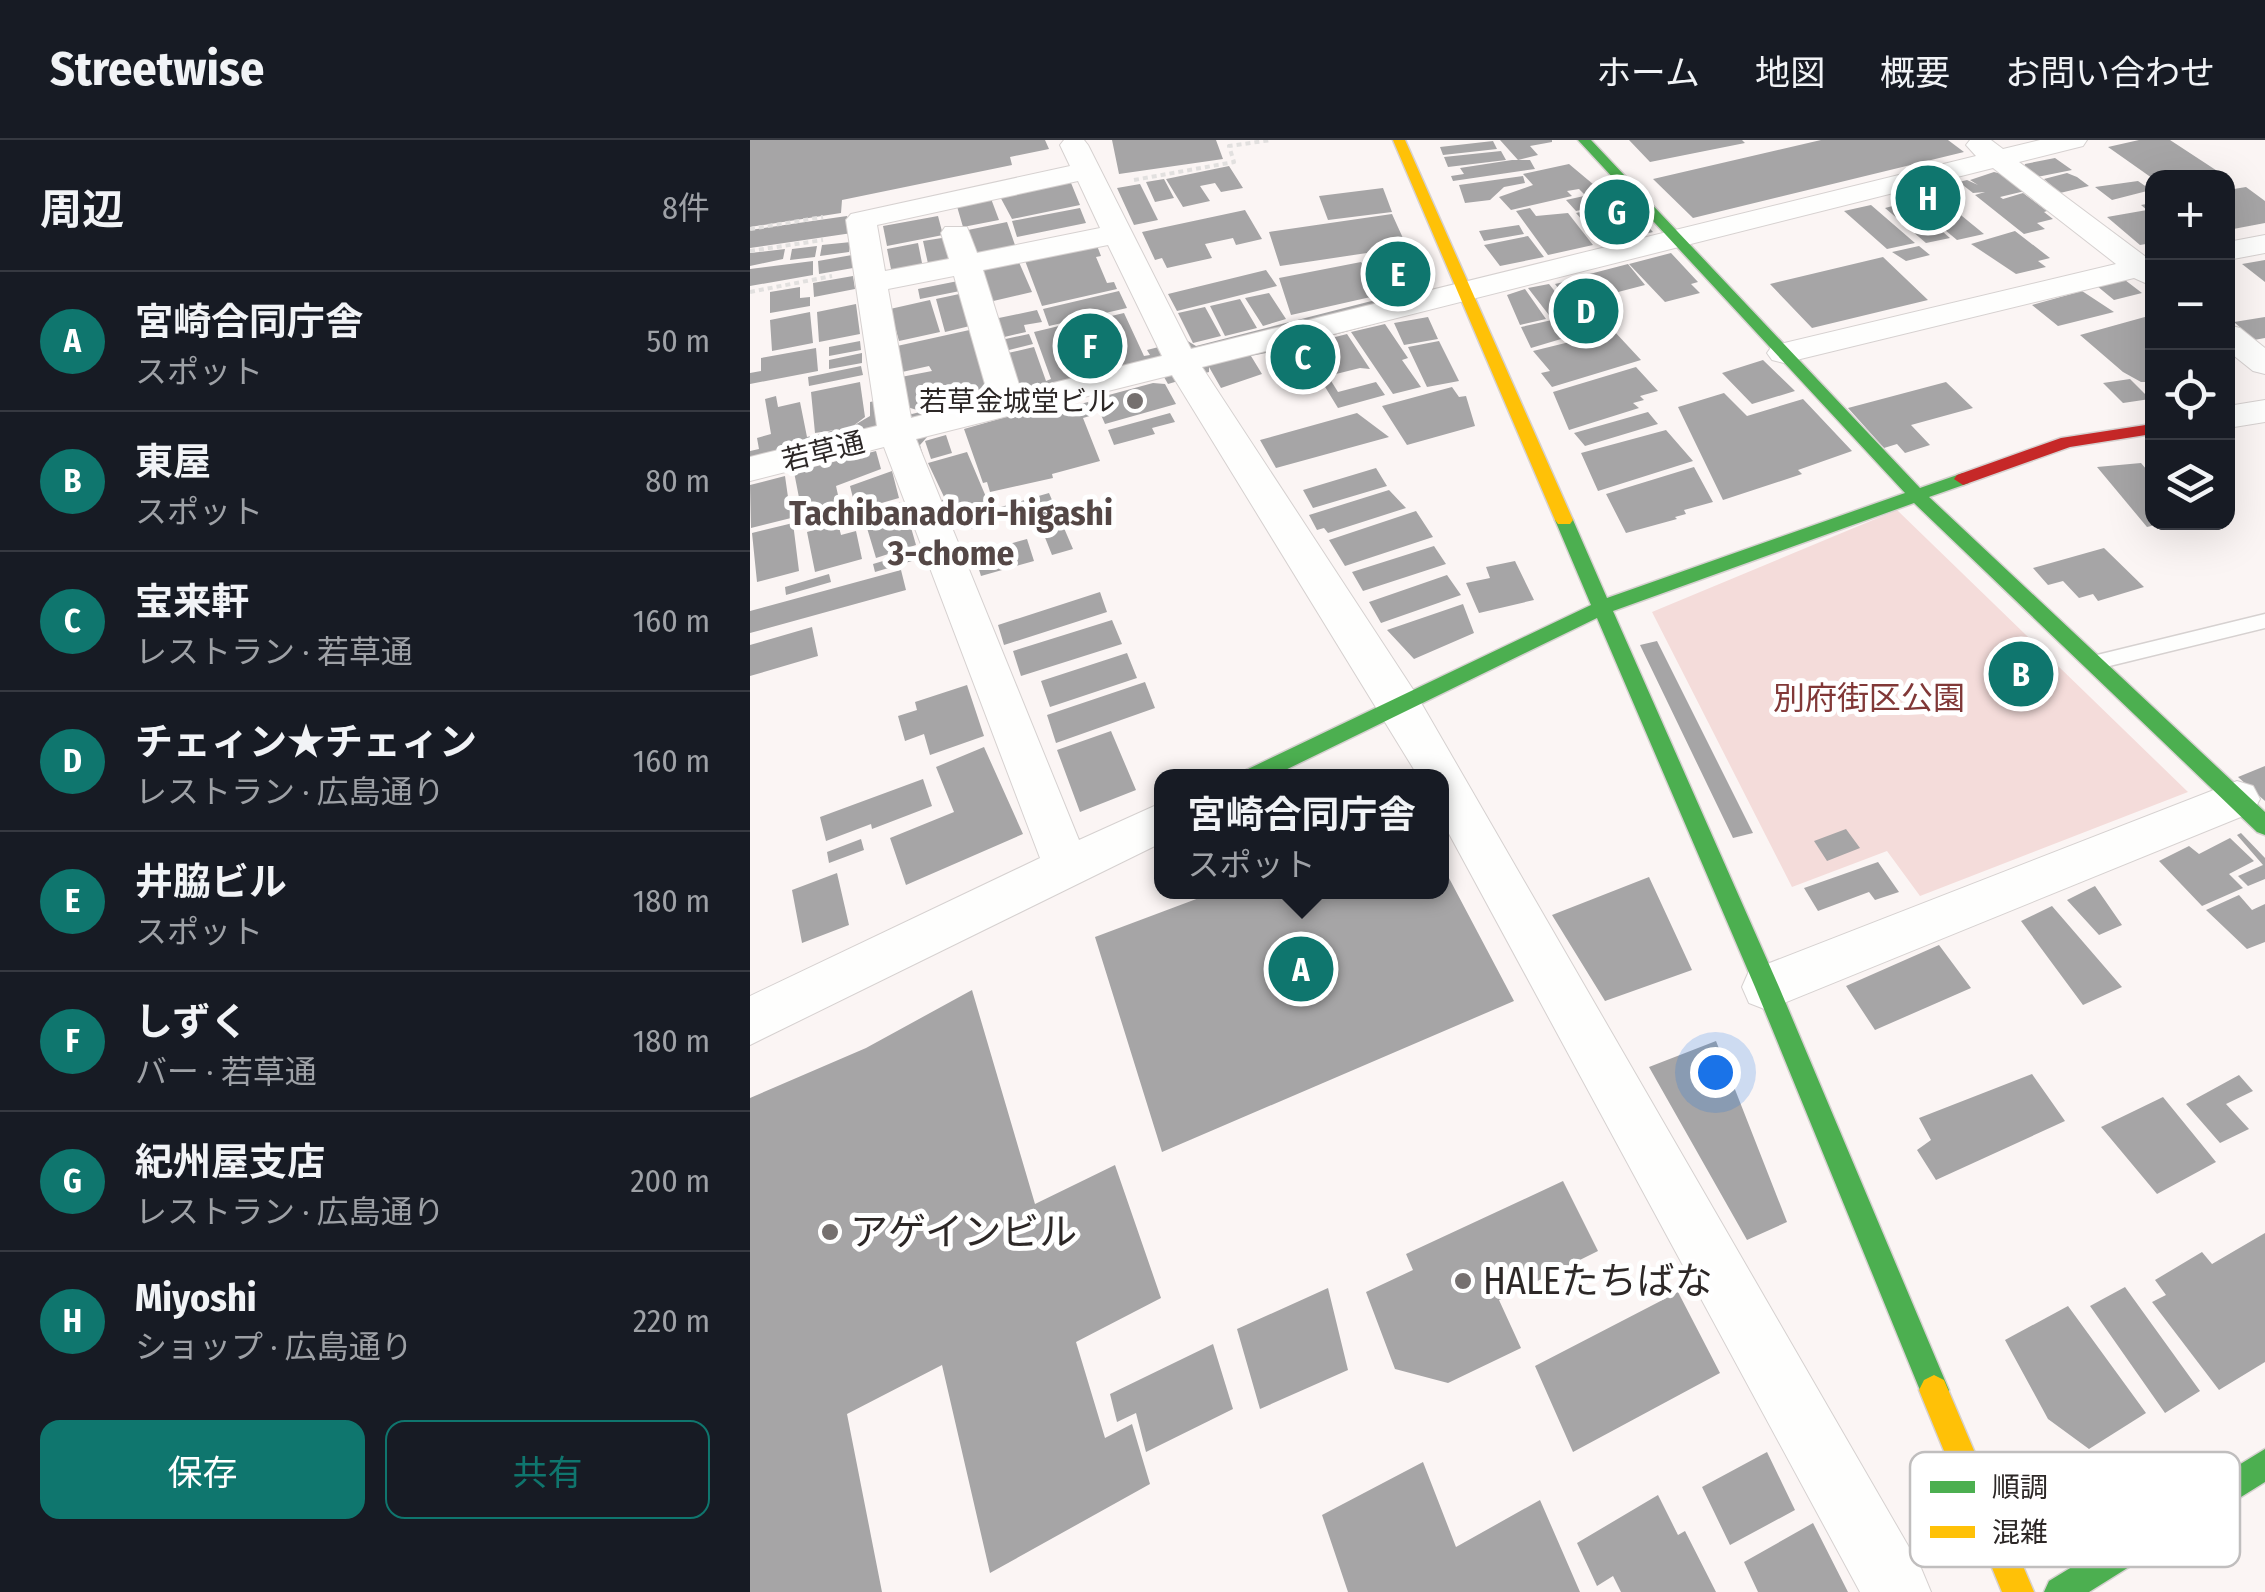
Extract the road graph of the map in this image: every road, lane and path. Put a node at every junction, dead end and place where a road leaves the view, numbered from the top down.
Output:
1 (1072, 140) edge
2 (1270, 140) edge
3 (1399, 140) edge
4 (1584, 140) edge
5 (1974, 140) edge
6 (2073, 140) edge
7 (1998, 159) junction
8 (1089, 179) junction
9 (948, 201) junction
10 (863, 227) junction
11 (750, 228) edge
12 (1116, 234) junction
13 (1678, 238) junction
14 (2265, 244) edge
15 (2235, 250) edge
16 (750, 251) edge
17 (965, 264) junction
18 (2145, 268) edge
19 (2145, 271) edge
20 (872, 276) junction
21 (1464, 290) junction
22 (750, 292) edge
23 (2235, 340) edge
24 (1784, 353) junction
25 (1182, 363) junction
26 (2265, 364) edge
27 (1010, 406) junction
28 (2265, 412) edge
29 (2235, 416) edge
30 (2145, 430) edge
31 (896, 433) junction
32 (750, 469) edge
33 (1914, 494) junction
34 (1603, 607) junction
35 (2265, 620) edge
36 (2093, 663) junction
37 (1401, 706) junction
38 (1269, 769) edge
39 (1436, 769) edge
40 (1449, 791) edge
41 (2251, 813) edge
42 (1154, 825) edge
43 (1067, 868) junction
44 (1768, 987) junction
45 (750, 1021) edge
46 (1960, 1452) edge
47 (2265, 1464) edge
48 (2240, 1480) edge
49 (2008, 1567) edge
50 (2100, 1567) edge
51 (1897, 1592) edge
52 (2018, 1592) edge
53 (2060, 1592) edge

1 - 8 street
2 - 8 path
3 - 21 street
4 - 13 street
5 - 7 street
6 - 7 street, 若草通
7 - 13 street, 若草通
7 - 18 street
8 - 9 street
8 - 12 street
9 - 10 street
9 - 17 street
10 - 11 path
10 - 16 path
10 - 20 street
12 - 17 street
12 - 25 street
13 - 21 street, 若草通
13 - 24 street
14 - 15 street
17 - 20 street
17 - 27 street
19 - 24 street
20 - 22 path
20 - 31 street
21 - 25 street, 若草通
21 - 34 street
23 - 26 street
24 - 33 street
25 - 27 street, 若草通
25 - 37 street
27 - 31 street, 若草通
28 - 29 street
30 - 33 street
31 - 32 street, 若草通
31 - 43 street
33 - 34 street
33 - 36 street
34 - 37 street
34 - 44 street
35 - 36 lane
36 - 41 street
37 - 38 street
37 - 39 street
40 - 51 street
41 - 44 street
42 - 43 street
43 - 45 street
44 - 46 street
47 - 48 street
49 - 52 street
50 - 53 street

